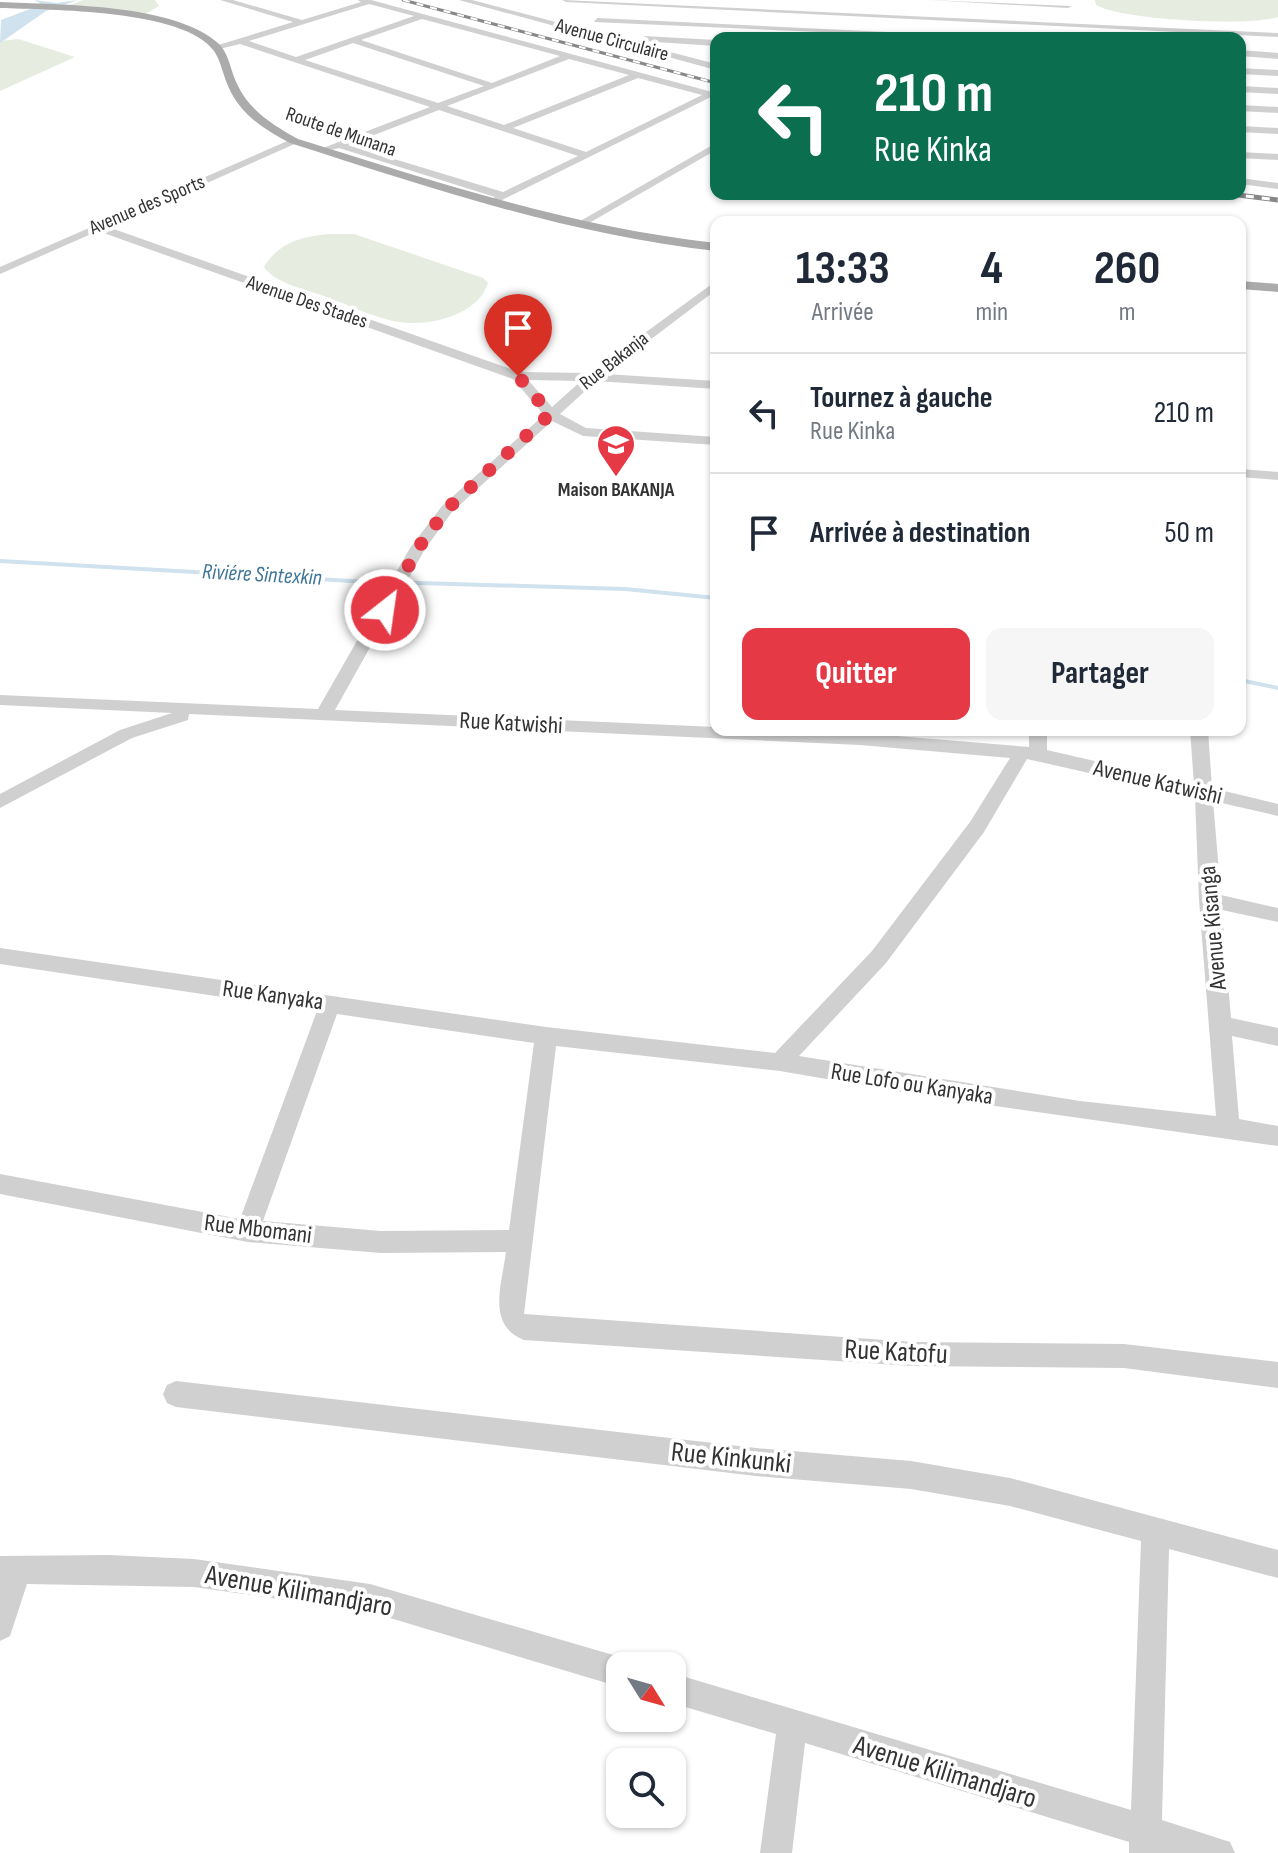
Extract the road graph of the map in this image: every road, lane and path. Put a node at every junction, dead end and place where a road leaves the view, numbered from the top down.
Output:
1 (228, 0) edge
2 (463, 0) edge
3 (566, 0) edge
4 (839, 0) edge
5 (932, 0) edge
6 (366, 1) edge
7 (608, 1) edge
8 (1067, 3) edge
9 (0, 5) edge
10 (836, 13) junction
11 (423, 16) junction
12 (597, 20) junction
13 (301, 22) junction
14 (1071, 25) junction
15 (784, 32) edge
16 (832, 32) edge
17 (1072, 32) edge
18 (1216, 32) edge
19 (1246, 33) edge
20 (590, 34) junction
21 (1278, 35) edge
22 (603, 38) junction
23 (240, 41) junction
24 (355, 41) junction
25 (710, 43) edge
26 (218, 48) junction
27 (1246, 53) edge
28 (569, 56) junction
29 (1278, 56) edge
30 (295, 60) junction
31 (710, 65) edge
32 (1246, 71) edge
33 (1278, 73) edge
34 (637, 75) junction
35 (491, 85) junction
36 (1246, 89) edge
37 (1278, 91) edge
38 (710, 95) edge
39 (710, 97) edge
40 (434, 107) junction
41 (1246, 108) edge
42 (1278, 110) edge
43 (505, 128) junction
44 (1246, 129) edge
45 (1278, 131) edge
46 (294, 141) junction
47 (339, 145) junction
48 (710, 149) edge
49 (326, 150) junction
50 (1246, 155) edge
51 (589, 156) junction
52 (1278, 157) edge
53 (1246, 182) edge
54 (1278, 186) edge
55 (499, 199) junction
56 (580, 224) junction
57 (96, 227) junction
58 (710, 247) edge
59 (0, 271) edge
60 (1246, 285) edge
61 (1278, 288) edge
62 (710, 289) edge
63 (518, 376) junction
64 (593, 377) junction
65 (710, 385) edge
66 (550, 414) junction
67 (710, 441) edge
68 (1246, 473) edge
69 (1278, 476) edge
70 (0, 700) edge
71 (197, 711) junction
72 (323, 715) junction
73 (710, 732) edge
74 (793, 736) edge
75 (1036, 736) edge
76 (1199, 736) edge
77 (1030, 753) junction
78 (1202, 792) junction
79 (0, 802) edge
80 (1278, 810) edge
81 (1209, 900) junction
82 (1278, 915) edge
83 (0, 956) edge
84 (330, 1003) junction
85 (1222, 1025) junction
86 (546, 1036) junction
87 (1278, 1037) edge
88 (780, 1062) junction
89 (1228, 1127) junction
90 (1278, 1136) edge
91 (0, 1184) edge
92 (248, 1231) junction
93 (519, 1241) junction
94 (1278, 1375) edge
95 (176, 1394) dead end
96 (1155, 1530) junction
97 (1278, 1564) edge
98 (9, 1570) edge
99 (0, 1626) edge
100 (606, 1668) edge
101 (686, 1693) edge
102 (792, 1727) junction
103 (1145, 1842) edge
104 (776, 1853) edge
105 (1219, 1853) edge

1 - 13 street
2 - 20 street, Avenue Circulaire
3 - 7 street
4 - 10 street
5 - 8 street
6 - 11 street
6 - 13 street
7 - 10 street
7 - 12 street
8 - 14 street
9 - 26 main road
10 - 14 street
10 - 16 street
11 - 24 street
11 - 28 street
12 - 15 street
12 - 20 street
13 - 23 street
14 - 17 street
14 - 18 street
19 - 21 street
20 - 22 street, Avenue Circulaire
22 - 25 street
22 - 31 street, Avenue Circulaire
23 - 26 street
23 - 30 street
24 - 30 street
24 - 35 street
26 - 46 main road, Route de Munana
27 - 29 street
28 - 34 street
28 - 35 street
30 - 40 street
32 - 33 street
34 - 38 street
34 - 43 street
35 - 40 street
36 - 37 street
39 - 51 street
40 - 43 street
40 - 47 street
41 - 42 street
43 - 51 street
44 - 45 street
46 - 49 main road, Route de Munana
46 - 57 street, Avenue des Sports
47 - 49 street
47 - 55 street
48 - 56 street
49 - 55 main road, Route de Munana
50 - 52 street
51 - 55 street
53 - 54 street
55 - 56 main road, Route de Munana
56 - 58 main road, Route de Munana
57 - 59 street, Avenue des Sports
57 - 63 street, Avenue Des Stades
60 - 61 main road
62 - 64 street, Rue Bakanja
63 - 64 street
63 - 66 street
64 - 65 street
64 - 66 street, Rue Bakanja
66 - 67 street
66 - 72 street, Rue Bakanja
68 - 69 street
70 - 71 street, Rue Katwishi
71 - 72 street, Rue Katwishi
71 - 79 street
72 - 73 street, Rue Katwishi
74 - 77 street, Rue Katwishi
75 - 77 street
76 - 78 street, Avenue Kisanga
77 - 78 street, Avenue Katwishi
77 - 88 street
78 - 80 street, Avenue Katwishi
78 - 81 street, Avenue Kisanga
81 - 82 street
81 - 85 street, Avenue Kisanga
83 - 84 street, Rue Kanyaka
84 - 86 street, Rue Kanyaka
84 - 92 street
85 - 87 street
85 - 89 street, Avenue Kisanga
86 - 88 street, Rue Lofo ou Kanyaka
86 - 93 street
88 - 89 street, Rue Lofo ou Kanyaka
89 - 90 street, Rue Lofo ou Kanyaka
91 - 92 street, Rue Mbomani
92 - 93 street, Rue Mbomani
93 - 94 street, Rue Katofu
95 - 96 street, Rue Kinkunki
96 - 97 street, Rue Kinkunki
96 - 103 street
98 - 99 street
98 - 100 street, Avenue Kilimandjaro
101 - 102 street, Avenue Kilimandjaro
102 - 103 street, Avenue Kilimandjaro
102 - 104 street
103 - 105 street, Avenue Kilimandjaro

